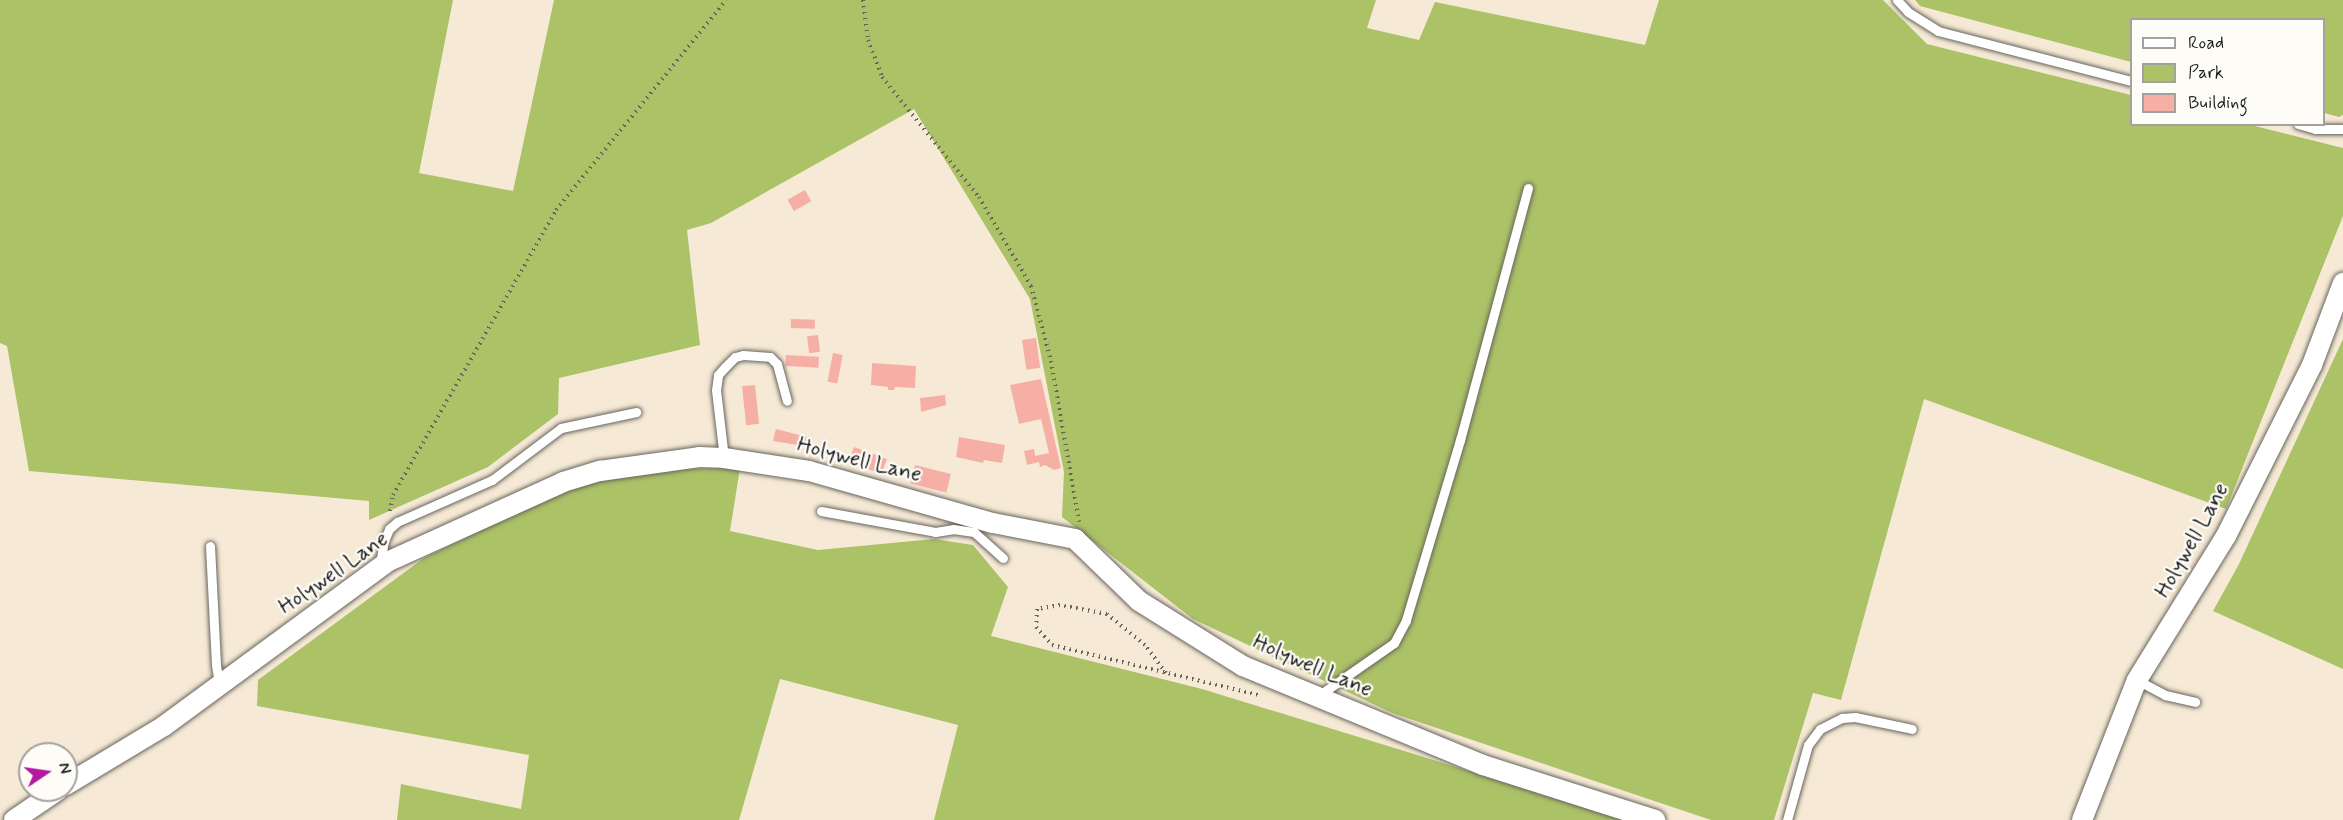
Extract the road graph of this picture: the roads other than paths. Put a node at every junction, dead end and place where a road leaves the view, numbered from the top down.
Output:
1 (1897, 0) edge
2 (2130, 80) edge
3 (2305, 126) edge
4 (2343, 129) edge
5 (1528, 188) dead end
6 (2343, 283) edge
7 (787, 401) dead end
8 (636, 412) dead end
9 (724, 458) junction
10 (939, 505) junction
11 (821, 511) dead end
12 (953, 530) junction
13 (210, 546) dead end
14 (1003, 558) dead end
15 (380, 567) junction
16 (2137, 680) junction
17 (219, 685) junction
18 (1318, 696) junction
19 (2195, 702) dead end
20 (1912, 729) dead end
21 (78, 778) edge
22 (40, 802) edge
23 (14, 820) edge
24 (1655, 820) edge
25 (1787, 820) edge
26 (2082, 820) edge

1 - 2 lane
3 - 4 lane
5 - 18 lane
6 - 16 street, Holywell Lane
7 - 9 lane
8 - 15 lane
9 - 10 street, Holywell Lane
9 - 15 street, Holywell Lane
10 - 12 lane
10 - 18 street, Holywell Lane
11 - 12 lane
12 - 14 lane
13 - 17 lane
15 - 17 street, Holywell Lane
16 - 19 lane
16 - 26 street, Holywell Lane
17 - 21 street, Holywell Lane
18 - 24 street, Holywell Lane
20 - 25 lane
22 - 23 street

